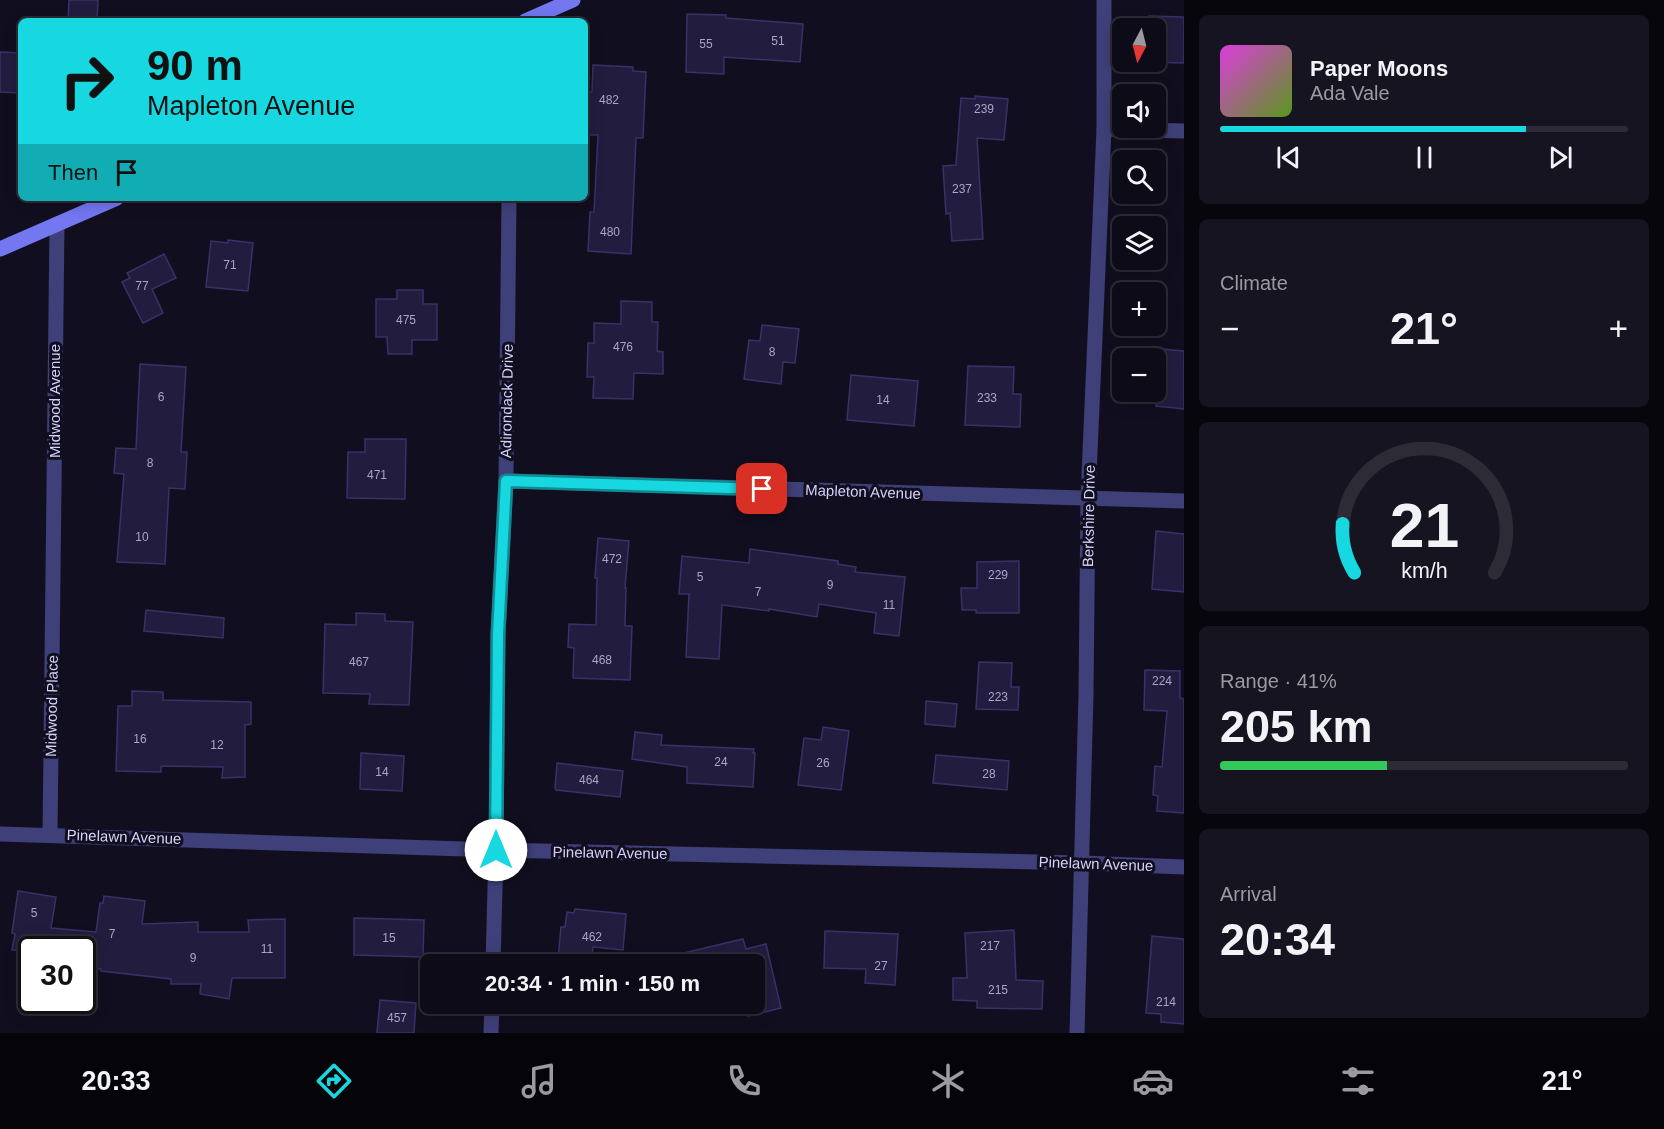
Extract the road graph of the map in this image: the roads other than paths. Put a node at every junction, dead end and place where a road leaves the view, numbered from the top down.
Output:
1 (573, 0) edge
2 (1104, 0) edge
3 (532, 18) edge
4 (1104, 129) junction
5 (1184, 131) edge
6 (110, 201) edge
7 (509, 201) edge
8 (57, 224) junction
9 (0, 249) edge
10 (506, 481) junction
11 (1088, 499) junction
12 (1184, 501) edge
13 (54, 578) joint
14 (0, 834) edge
15 (50, 835) junction
16 (496, 850) junction
17 (1082, 863) junction
18 (1184, 867) edge
19 (493, 954) edge
20 (492, 1014) edge
21 (491, 1033) edge
22 (1077, 1033) edge

1 - 3 street
2 - 4 street, Berkshire Drive
4 - 5 street
4 - 11 street, Berkshire Drive
6 - 8 street
7 - 10 street, Adirondack Drive
8 - 9 street
8 - 13 street, Midwood Avenue
10 - 11 street, Mapleton Avenue
10 - 16 street, Adirondack Drive
11 - 12 street, Mapleton Avenue
11 - 17 street, Berkshire Drive
13 - 15 street, Midwood Place
14 - 15 street, Pinelawn Avenue
15 - 16 street, Pinelawn Avenue
16 - 17 street, Pinelawn Avenue
16 - 19 street, Adirondack Drive
17 - 18 street, Pinelawn Avenue
17 - 22 street, Berkshire Drive
20 - 21 street

